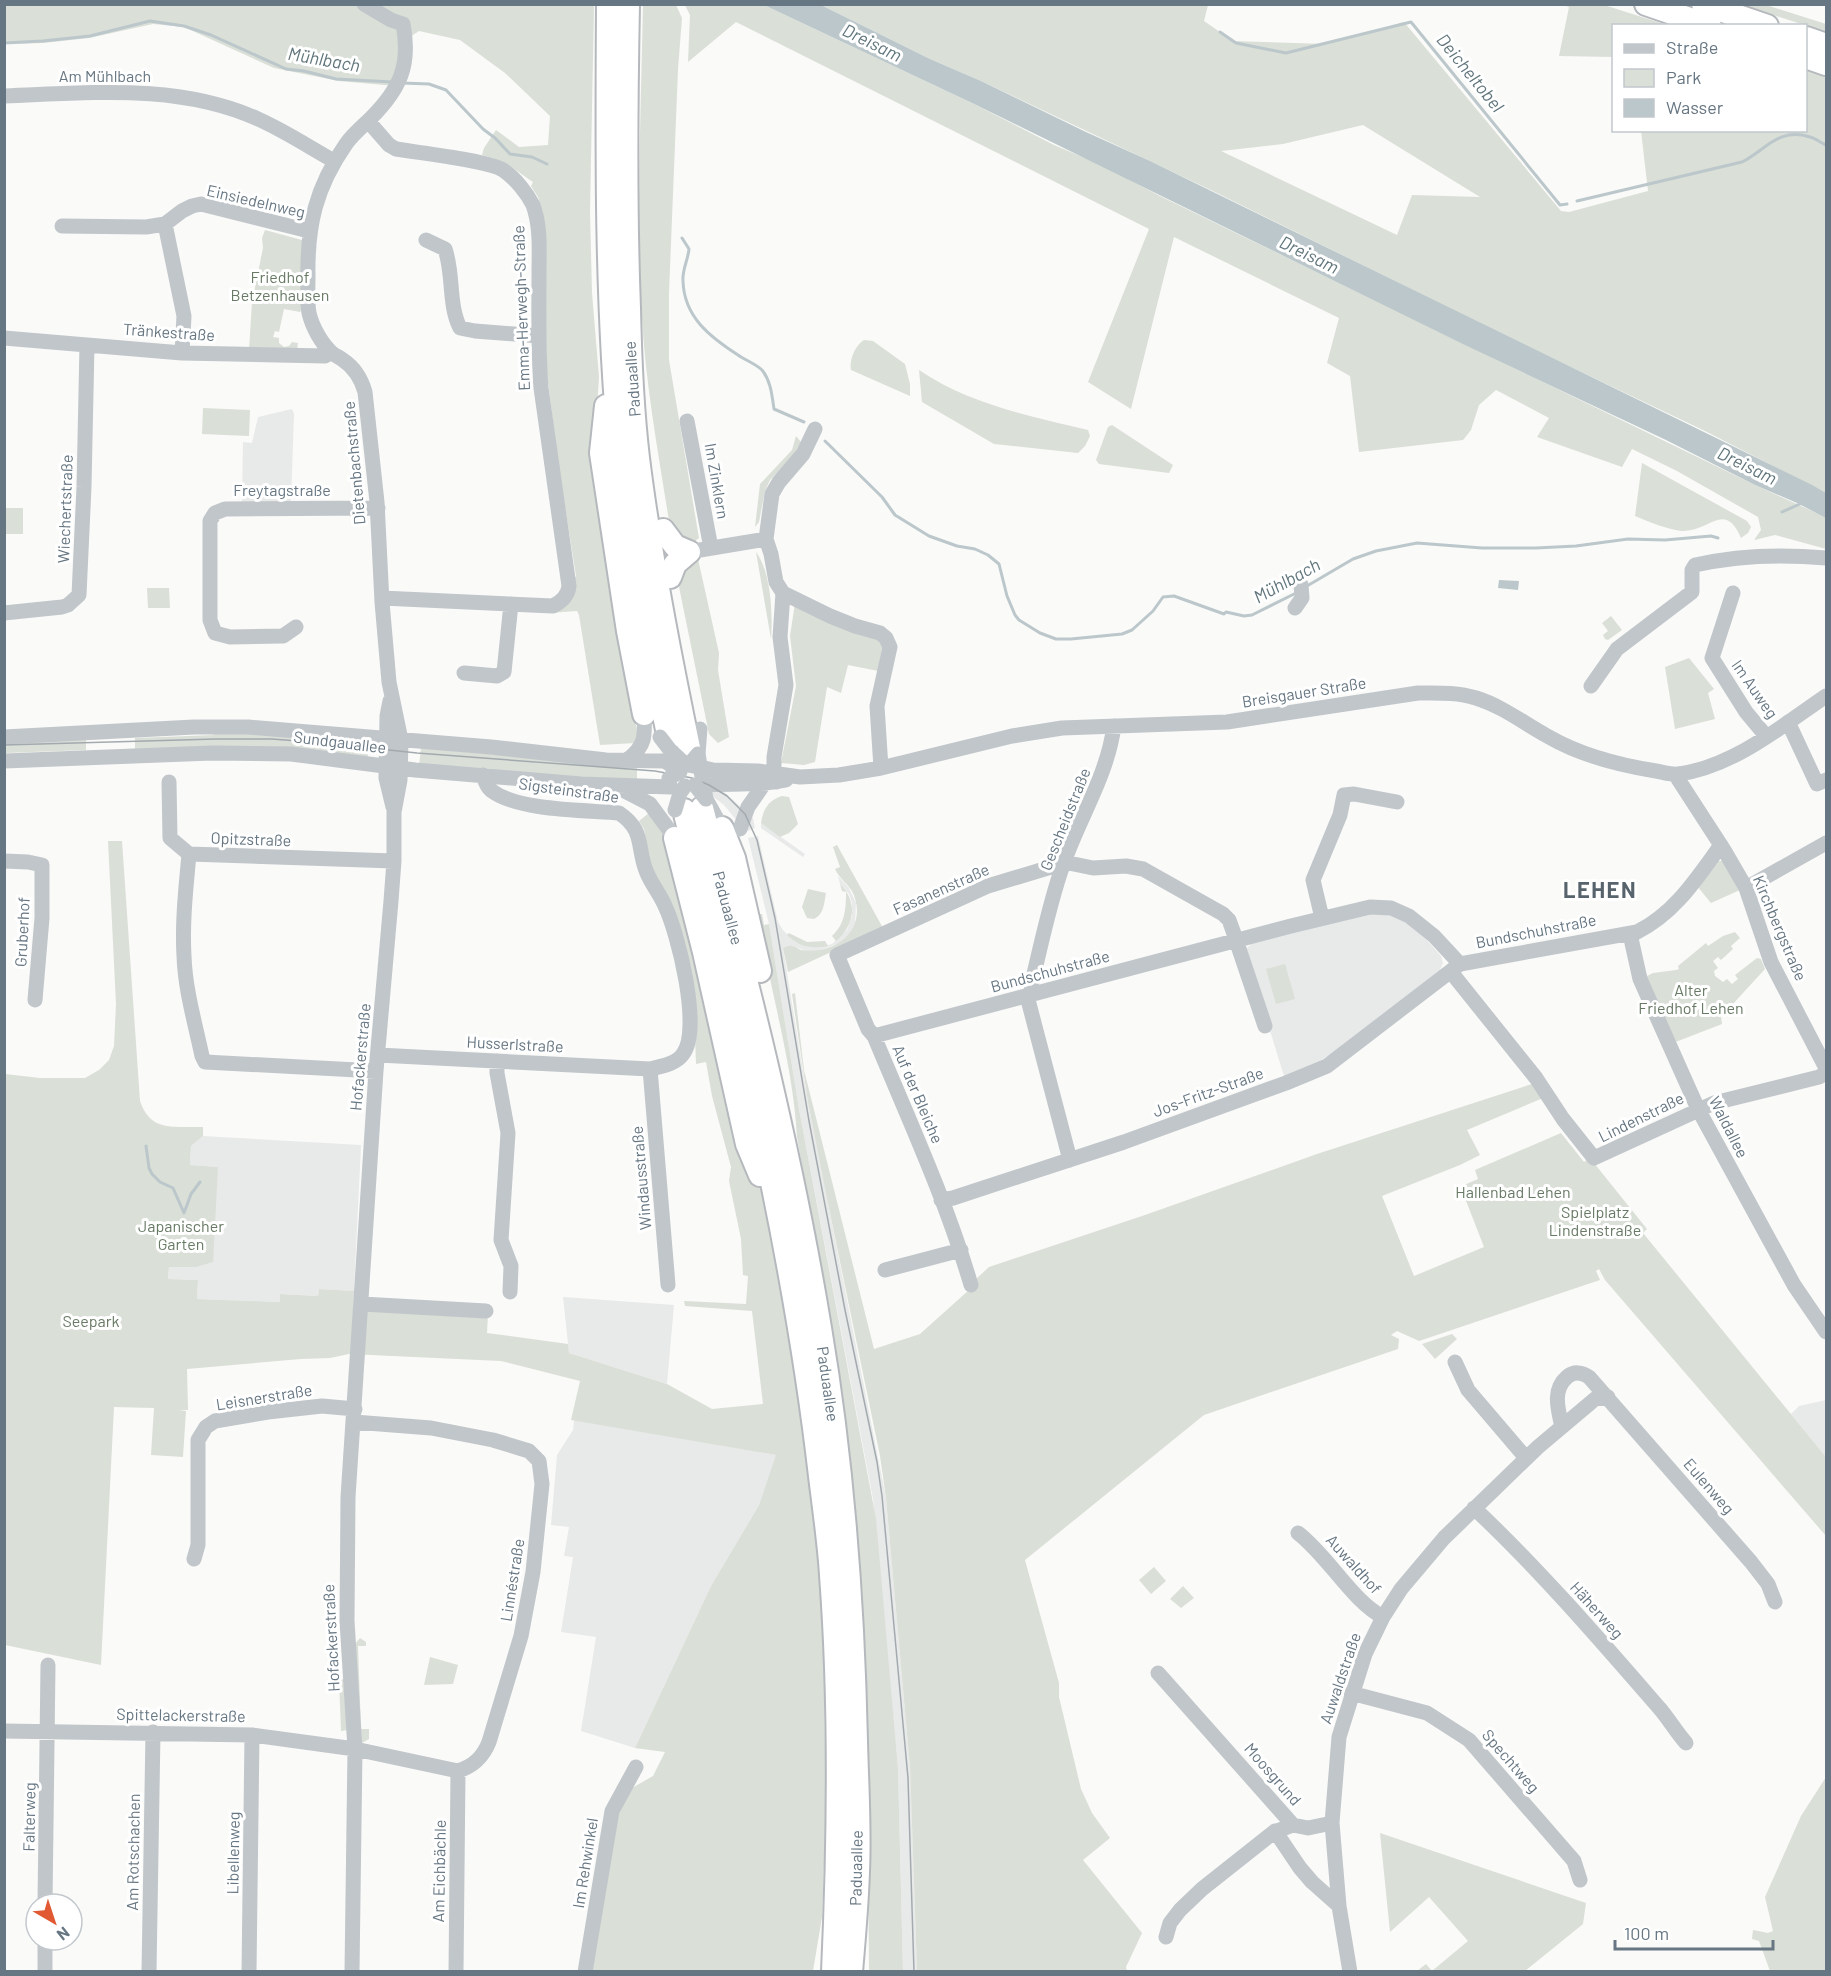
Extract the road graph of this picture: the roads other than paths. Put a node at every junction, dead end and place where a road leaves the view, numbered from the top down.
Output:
1 (364, 4) edge
2 (608, 4) edge
3 (628, 4) edge
4 (1646, 4) edge
5 (1703, 4) edge
6 (1723, 9) edge
7 (1704, 24) edge
8 (1762, 24) edge
9 (1807, 38) edge
10 (1827, 45) edge
11 (1807, 57) edge
12 (1827, 64) edge
13 (4, 96) edge
14 (368, 121) junction
15 (334, 161) junction
16 (165, 224) junction
17 (62, 226) dead end
18 (309, 231) junction
19 (426, 240) dead end
20 (539, 336) junction
21 (4, 338) edge
22 (87, 345) junction
23 (331, 352) junction
24 (182, 353) junction
25 (621, 362) junction
26 (687, 421) dead end
27 (815, 429) dead end
28 (378, 508) junction
29 (663, 530) junction
30 (766, 539) junction
31 (700, 550) junction
32 (1827, 558) edge
33 (670, 577) junction
34 (783, 593) junction
35 (1733, 593) dead end
36 (382, 597) junction
37 (511, 604) junction
38 (4, 613) edge
39 (296, 627) dead end
40 (464, 673) dead end
41 (1591, 686) dead end
42 (1827, 696) edge
43 (644, 714) junction
44 (1788, 722) junction
45 (1114, 726) junction
46 (1766, 736) junction
47 (4, 737) edge
48 (394, 740) junction
49 (627, 760) junction
50 (4, 761) edge
51 (393, 761) junction
52 (881, 768) junction
53 (1678, 774) junction
54 (483, 775) junction
55 (696, 778) junction
56 (772, 780) junction
57 (1827, 780) edge
58 (170, 782) dead end
59 (615, 786) junction
60 (636, 787) joint
61 (1397, 802) dead end
62 (675, 838) junction
63 (1827, 843) edge
64 (1721, 845) junction
65 (189, 854) junction
66 (4, 861) edge
67 (394, 861) junction
68 (1063, 864) junction
69 (1746, 888) junction
70 (1322, 918) junction
71 (1630, 934) junction
72 (1236, 941) junction
73 (837, 955) joint
74 (1455, 968) junction
75 (1030, 995) junction
76 (35, 1000) dead end
77 (1265, 1026) dead end
78 (874, 1036) junction
79 (378, 1054) junction
80 (497, 1061) junction
81 (650, 1068) junction
82 (1827, 1068) edge
83 (376, 1071) junction
84 (1827, 1073) edge
85 (1698, 1109) junction
86 (1070, 1160) junction
87 (793, 1182) junction
88 (941, 1200) junction
89 (782, 1227) junction
90 (961, 1250) junction
91 (885, 1270) dead end
92 (668, 1285) dead end
93 (971, 1285) dead end
94 (510, 1292) dead end
95 (362, 1304) junction
96 (486, 1311) dead end
97 (1825, 1326) edge
98 (1455, 1362) dead end
99 (1608, 1397) junction
100 (354, 1416) junction
101 (1562, 1426) junction
102 (1526, 1458) junction
103 (1474, 1508) junction
104 (1298, 1533) dead end
105 (194, 1559) dead end
106 (1775, 1602) dead end
107 (1383, 1617) junction
108 (48, 1665) dead end
109 (1158, 1673) dead end
110 (1352, 1693) junction
111 (48, 1730) junction
112 (4, 1731) edge
113 (153, 1732) junction
114 (252, 1735) junction
115 (1686, 1743) dead end
116 (355, 1749) junction
117 (636, 1767) dead end
118 (458, 1772) junction
119 (1332, 1823) junction
120 (1293, 1825) junction
121 (1275, 1831) junction
122 (858, 1870) junction
123 (1580, 1880) dead end
124 (45, 1892) edge
125 (1339, 1906) junction
126 (836, 1918) junction
127 (1167, 1937) dead end
128 (45, 1952) edge
129 (45, 1971) edge
130 (149, 1971) edge
131 (249, 1971) edge
132 (352, 1971) edge
133 (456, 1971) edge
134 (585, 1971) edge
135 (818, 1971) edge
136 (833, 1971) edge
137 (852, 1971) edge
138 (864, 1971) edge
139 (1350, 1971) edge

1 - 14 street, Dietenbachstraße
2 - 25 highway, Paduaallee
3 - 25 highway, Paduaallee
4 - 7 highway
5 - 6 highway
6 - 8 highway
9 - 10 highway
11 - 12 highway
13 - 15 street, Am Mühlbach
14 - 15 street, Dietenbachstraße
14 - 20 street, Emma-Herwegh-Straße
15 - 18 street, Dietenbachstraße
16 - 17 street, Einsiedelnweg
16 - 18 street, Einsiedelnweg
16 - 24 street
18 - 23 street, Dietenbachstraße
19 - 20 street
20 - 37 street, Emma-Herwegh-Straße
21 - 22 street, Tränkestraße
22 - 24 street, Tränkestraße
22 - 38 street, Wiechertstraße
23 - 24 street, Tränkestraße
23 - 28 street, Dietenbachstraße
25 - 29 highway
25 - 43 highway
25 - 55 highway, Paduaallee
26 - 31 street, Im Zinklern
27 - 30 street
28 - 36 street, Dietenbachstraße
28 - 39 street, Freytagstraße
29 - 31 highway
29 - 33 highway
30 - 31 street
30 - 34 street
31 - 33 highway
32 - 41 street
33 - 55 highway
34 - 52 street
34 - 56 street
35 - 46 street, Im Auweg
36 - 37 street
36 - 48 street, Dietenbachstraße
37 - 40 street
42 - 44 street, Breisgauer Straße
43 - 49 street
43 - 55 street
44 - 46 street, Breisgauer Straße
44 - 57 street
45 - 52 street, Breisgauer Straße
45 - 53 street, Breisgauer Straße
45 - 68 street, Gescheidstraße
46 - 53 street, Breisgauer Straße
47 - 48 street, Sundgauallee
48 - 49 street, Sundgauallee
48 - 51 street, Dietenbachstraße
49 - 55 street, Sundgauallee, bridge
50 - 51 street, Sundgauallee
51 - 54 street, Sundgauallee
51 - 67 street, Hofackerstraße
52 - 56 street, Breisgauer Straße
53 - 64 street, Kirchbergstraße
54 - 59 street, Sundgauallee
54 - 81 street, Sigsteinstraße
55 - 56 street, Breisgauer Straße
55 - 56 street
55 - 60 street, Breisgauer Straße
55 - 62 street
55 - 87 highway, Paduaallee
55 - 87 highway
55 - 89 highway, Paduaallee
58 - 65 street, Opitzstraße
59 - 60 street, Sundgauallee
59 - 62 street
61 - 70 street
62 - 89 highway
63 - 69 street
64 - 69 street, Kirchbergstraße
64 - 71 street, Bundschuhstraße
65 - 67 street, Opitzstraße
65 - 83 street
66 - 76 street, Gruberhof
67 - 79 street, Hofackerstraße
68 - 72 street, Fasanenstraße
68 - 73 street, Fasanenstraße
68 - 75 street, Gescheidstraße
69 - 82 street, Kirchbergstraße
70 - 72 street, Bundschuhstraße
70 - 74 street, Bundschuhstraße
71 - 74 street, Bundschuhstraße
71 - 85 street, Waldallee
72 - 75 street, Bundschuhstraße
72 - 77 street
73 - 78 street, Auf der Bleiche
74 - 85 street, Lindenstraße
74 - 86 street, Jos-Fritz-Straße
75 - 78 street, Bundschuhstraße
75 - 86 street, Gescheidstraße
78 - 88 street, Auf der Bleiche
79 - 80 street, Husserlstraße
79 - 83 street, Hofackerstraße
80 - 81 street, Husserlstraße
80 - 94 street
81 - 92 street, Windausstraße
83 - 95 street, Hofackerstraße
84 - 85 street, Lindenstraße
85 - 97 street, Waldallee
86 - 88 street, Jos-Fritz-Straße
87 - 122 highway, Paduaallee
88 - 90 street, Auf der Bleiche
89 - 126 highway, Paduaallee
90 - 91 street
90 - 93 street, Auf der Bleiche
95 - 96 street
95 - 100 street, Hofackerstraße
98 - 102 street
99 - 101 street, Auwaldstraße
99 - 101 street
99 - 106 street, Eulenweg
100 - 105 street, Leisnerstraße
100 - 116 street, Hofackerstraße
100 - 118 street, Linnéstraße
101 - 102 street, Auwaldstraße
102 - 103 street, Auwaldstraße
103 - 107 street, Auwaldstraße
103 - 115 street, Häherweg
104 - 107 street, Auwaldhof
107 - 110 street, Auwaldstraße
108 - 111 street, Falterweg
109 - 120 street, Moosgrund
110 - 119 street, Auwaldstraße
110 - 123 street, Spechtweg
111 - 112 street, Spittelackerstraße
111 - 113 street, Spittelackerstraße
111 - 124 street, Falterweg
113 - 114 street, Spittelackerstraße
113 - 130 street, Am Rotschachen
114 - 116 street, Spittelackerstraße
114 - 131 street, Libellenweg
116 - 118 street
116 - 132 street, Hofackerstraße
117 - 134 street, Im Rehwinkel
118 - 133 street, Am Eichbächle
119 - 120 street
119 - 125 street, Auwaldstraße
120 - 121 street, Moosgrund
121 - 125 street
121 - 127 street, Moosgrund
122 - 137 highway, Paduaallee
122 - 138 highway
125 - 139 street, Auwaldstraße
126 - 135 highway
126 - 136 highway, Paduaallee
128 - 129 street

